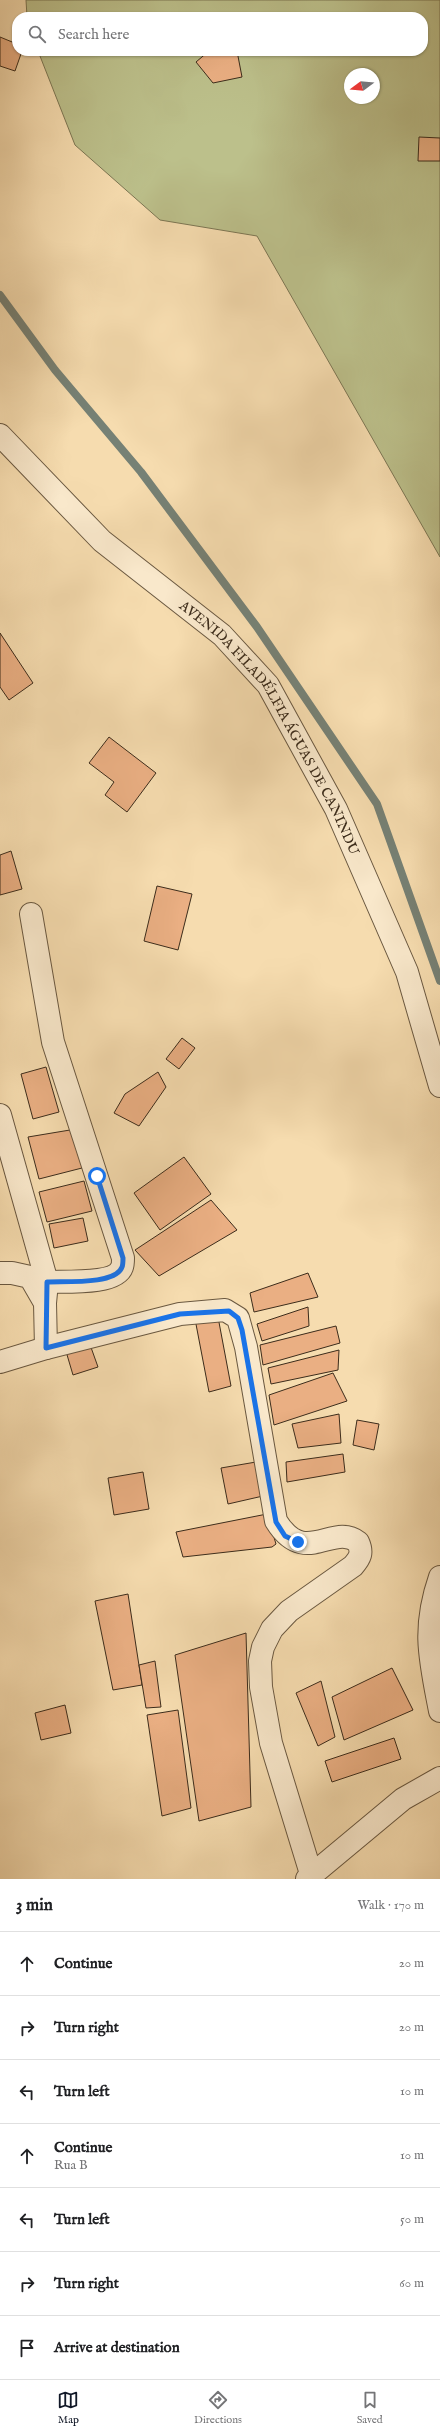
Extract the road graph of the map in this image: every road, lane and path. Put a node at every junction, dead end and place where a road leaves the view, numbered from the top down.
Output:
1 (0, 435) edge
2 (31, 914) dead end
3 (440, 1086) edge
4 (0, 1115) edge
5 (0, 1273) edge
6 (47, 1282) junction
7 (45, 1303) junction
8 (46, 1348) junction
9 (0, 1362) edge
10 (440, 1577) edge
11 (440, 1711) edge
12 (440, 1778) edge
13 (310, 1878) edge

1 - 3 street, AVENIDA FILADÉLFIA ÁGUAS DE CANINDU
2 - 6 street
4 - 6 street
5 - 7 street
6 - 7 street
7 - 8 street
8 - 9 street
8 - 13 street
10 - 11 street
12 - 13 street

